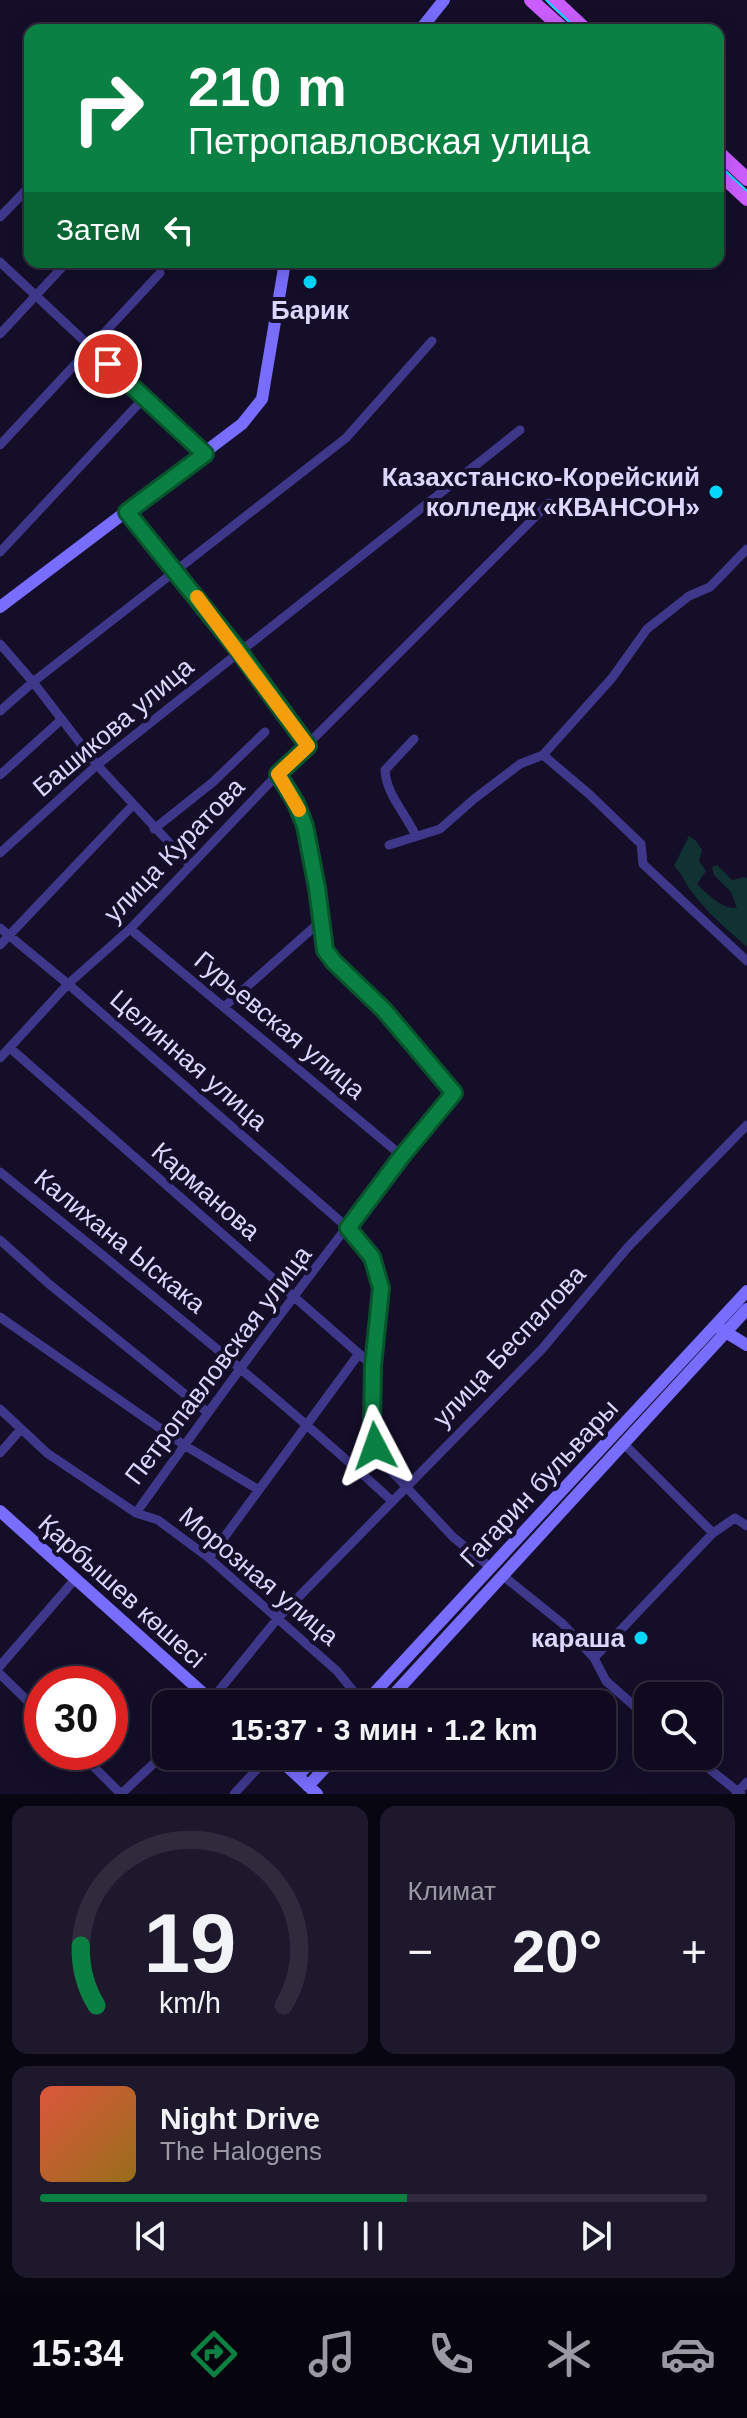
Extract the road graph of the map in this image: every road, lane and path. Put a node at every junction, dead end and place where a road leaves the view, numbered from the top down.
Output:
1 (444, 0) edge
2 (531, 0) edge
3 (554, 0) edge
4 (425, 24) edge
5 (557, 24) edge
6 (580, 24) edge
7 (724, 158) edge
8 (724, 178) edge
9 (747, 179) edge
10 (24, 192) edge
11 (747, 199) edge
12 (0, 217) edge
13 (0, 262) edge
14 (62, 268) edge
15 (284, 268) edge
16 (160, 273) dead end
17 (36, 296) junction
18 (0, 334) edge
19 (432, 341) dead end
20 (90, 347) junction
21 (144, 398) junction
22 (520, 430) dead end
23 (0, 445) edge
24 (205, 454) junction
25 (549, 503) dead end
26 (127, 512) junction
27 (747, 549) edge
28 (0, 552) edge
29 (177, 572) junction
30 (0, 607) edge
31 (0, 644) edge
32 (239, 651) junction
33 (33, 682) junction
34 (0, 711) edge
35 (62, 719) junction
36 (265, 732) dead end
37 (414, 739) dead end
38 (308, 746) junction
39 (543, 755) junction
40 (97, 765) junction
41 (278, 774) junction
42 (0, 775) edge
43 (133, 805) junction
44 (154, 829) junction
45 (416, 836) junction
46 (389, 845) dead end
47 (0, 853) edge
48 (190, 865) junction
49 (322, 920) junction
50 (0, 928) edge
51 (130, 929) junction
52 (9, 935) junction
53 (0, 945) edge
54 (747, 961) edge
55 (68, 984) junction
56 (224, 1007) junction
57 (10, 1048) junction
58 (0, 1058) edge
59 (747, 1125) edge
60 (402, 1156) junction
61 (0, 1172) edge
62 (348, 1228) junction
63 (0, 1240) edge
64 (747, 1291) edge
65 (294, 1298) junction
66 (742, 1314) edge
67 (0, 1317) edge
68 (720, 1329) junction
69 (747, 1337) edge
70 (747, 1345) edge
71 (358, 1355) junction
72 (373, 1366) junction
73 (241, 1367) junction
74 (0, 1409) edge
75 (207, 1412) junction
76 (307, 1423) junction
77 (21, 1429) junction
78 (624, 1444) junction
79 (184, 1445) junction
80 (0, 1453) edge
81 (406, 1487) junction
82 (259, 1490) junction
83 (392, 1501) junction
84 (0, 1511) edge
85 (136, 1513) junction
86 (747, 1526) edge
87 (713, 1533) junction
88 (209, 1558) junction
89 (490, 1567) junction
90 (502, 1575) junction
91 (76, 1578) junction
92 (278, 1618) junction
93 (594, 1658) junction
94 (0, 1666) edge
95 (0, 1674) edge
96 (198, 1690) edge
97 (222, 1690) edge
98 (353, 1690) edge
99 (377, 1690) edge
100 (398, 1690) edge
101 (24, 1697) edge
102 (634, 1706) edge
103 (152, 1765) edge
104 (97, 1770) edge
105 (256, 1770) edge
106 (291, 1770) edge
107 (303, 1770) edge
108 (326, 1770) edge
109 (710, 1770) edge
110 (298, 1776) junction
111 (747, 1782) edge
112 (312, 1790) edge
113 (738, 1793) edge
114 (121, 1794) edge
115 (234, 1794) edge

1 - 4 main road
2 - 5 main road
3 - 6 main road
7 - 9 main road
8 - 11 main road
10 - 12 street
13 - 17 street
14 - 17 street
15 - 24 main road
16 - 20 street
17 - 18 street
17 - 20 street
19 - 29 street
20 - 21 street
20 - 23 street
21 - 24 street
21 - 28 street
22 - 32 street, Башикова улица
24 - 26 main road
25 - 38 street, улица Куратова
26 - 29 street
26 - 30 main road
27 - 39 street
29 - 32 street
29 - 33 street
31 - 33 street
32 - 38 street
32 - 40 street, Башикова улица
33 - 34 street
33 - 35 street
35 - 40 street
35 - 42 street
36 - 44 street
37 - 45 street
38 - 41 street, улица Куратова
39 - 45 street
39 - 54 street
40 - 43 street
40 - 47 street, Башикова улица
41 - 48 street, улица Куратова
41 - 49 street
43 - 44 street
43 - 52 street
44 - 48 street
45 - 46 street
48 - 51 street, улица Куратова
49 - 56 street
49 - 60 street, Петропавловская улица
50 - 52 street, Целинная улица
51 - 55 street, улица Куратова
51 - 56 street, Гурьевская улица
52 - 53 street
52 - 55 street, Целинная улица
55 - 57 street, улица Куратова
55 - 62 street, Целинная улица
56 - 60 street, Гурьевская улица
57 - 58 street, улица Куратова
57 - 65 street, Карманова
59 - 81 street, улица Беспалова
60 - 62 street, Петропавловская улица
61 - 73 street, Калихана Ыскака
62 - 65 street, Петропавловская улица
62 - 72 street, Целинная улица
63 - 75 street
64 - 68 main road, Гагарин бульвары
65 - 71 street, Карманова
65 - 73 street, Петропавловская улица
66 - 68 main road, Гагарин бульвары
66 - 69 main road
67 - 79 street
68 - 70 main road
68 - 78 main road, Гагарин бульвары
68 - 89 main road, Гагарин бульвары
71 - 72 street, Карманова
71 - 76 street
72 - 81 street, Целинная улица
73 - 75 street, Петропавловская улица
73 - 76 street, Калихана Ыскака
74 - 77 street, Морозная улица
75 - 79 street, Петропавловская улица
76 - 82 street
76 - 83 street, Калихана Ыскака
77 - 80 street
77 - 85 street, Морозная улица
78 - 87 street
78 - 90 main road, Гагарин бульвары
79 - 82 street
79 - 85 street, Петропавловская улица
81 - 83 street, улица Беспалова
81 - 89 street, Целинная улица
82 - 88 street
83 - 92 street, улица Беспалова
84 - 91 main road, Қарбышев көшесі
85 - 88 street, Морозная улица
86 - 87 street
87 - 93 street
88 - 92 street, Морозная улица
89 - 90 main road
89 - 99 main road, Гагарин бульвары
90 - 93 street
90 - 100 main road, Гагарин бульвары
91 - 94 street
91 - 96 main road, Қарбышев көшесі
92 - 97 street, улица Беспалова
92 - 98 street, Морозная улица
93 - 102 street
95 - 101 street
103 - 114 street
104 - 114 street
105 - 115 street
106 - 110 main road
107 - 110 main road
108 - 112 main road
109 - 113 street
110 - 112 main road
111 - 113 street

